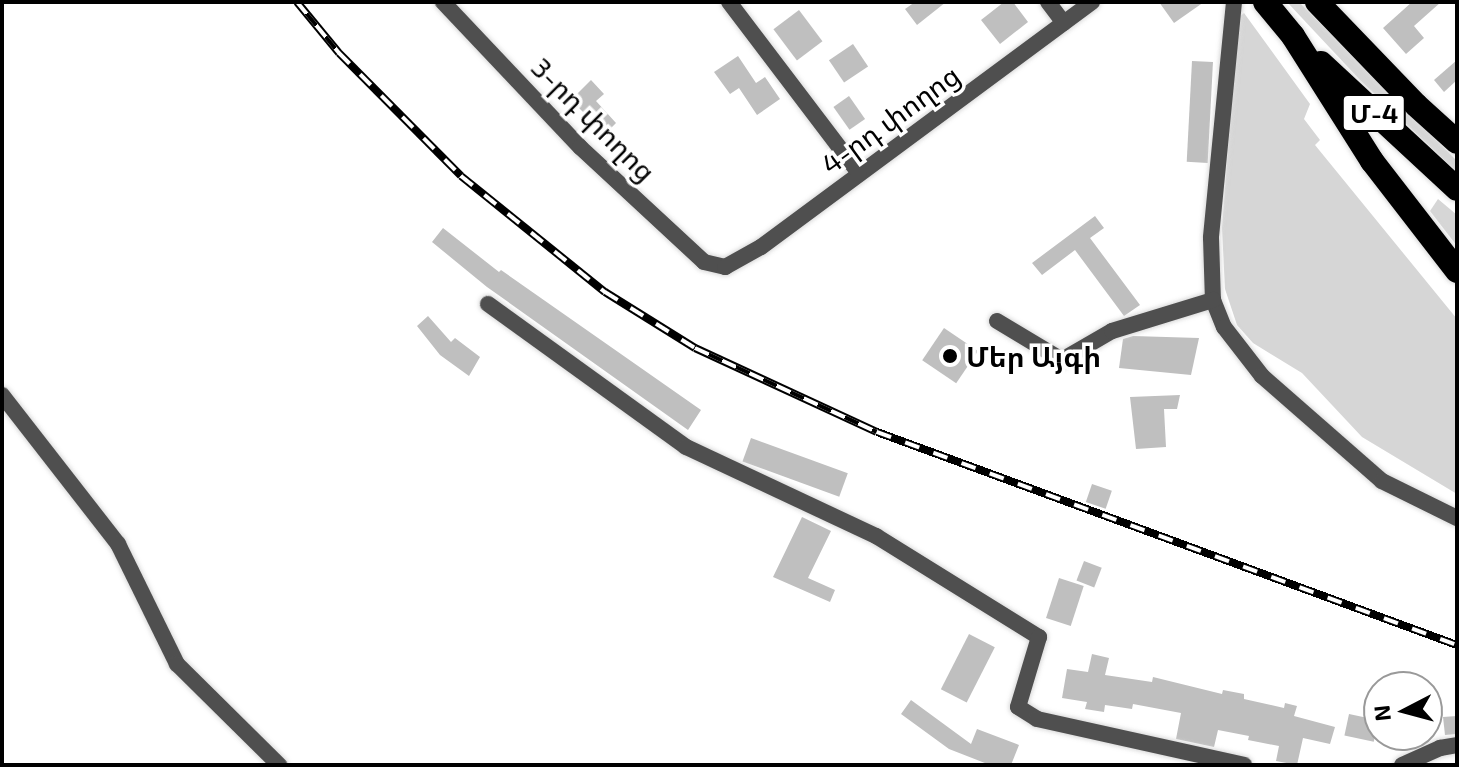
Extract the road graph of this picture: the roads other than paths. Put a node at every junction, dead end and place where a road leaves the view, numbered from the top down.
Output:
1 (443, 2) edge
2 (729, 2) edge
3 (1048, 2) edge
4 (1092, 2) edge
5 (1234, 2) edge
6 (1265, 2) edge
7 (1317, 2) edge
8 (1064, 23) junction
9 (1293, 36) junction
10 (1457, 142) edge
11 (859, 173) junction
12 (1457, 189) edge
13 (714, 266) joint
14 (1457, 271) edge
15 (1213, 300) junction
16 (488, 304) dead end
17 (997, 321) dead end
18 (2, 395) edge
19 (1457, 518) edge
20 (1457, 745) edge
21 (279, 765) edge
22 (1244, 765) edge
23 (1402, 765) edge

1 - 13 street, 3-րդ փողոց
2 - 11 street
3 - 8 street
4 - 8 street, 4-րդ փողոց
5 - 15 street
6 - 9 highway, Մ-4
7 - 10 highway, Մ-4
8 - 11 street, 4-րդ փողոց
9 - 12 highway, Մ-4
9 - 14 highway
11 - 13 street, 4-րդ փողոց
15 - 17 street
15 - 19 street
16 - 22 street
18 - 21 street
20 - 23 street

